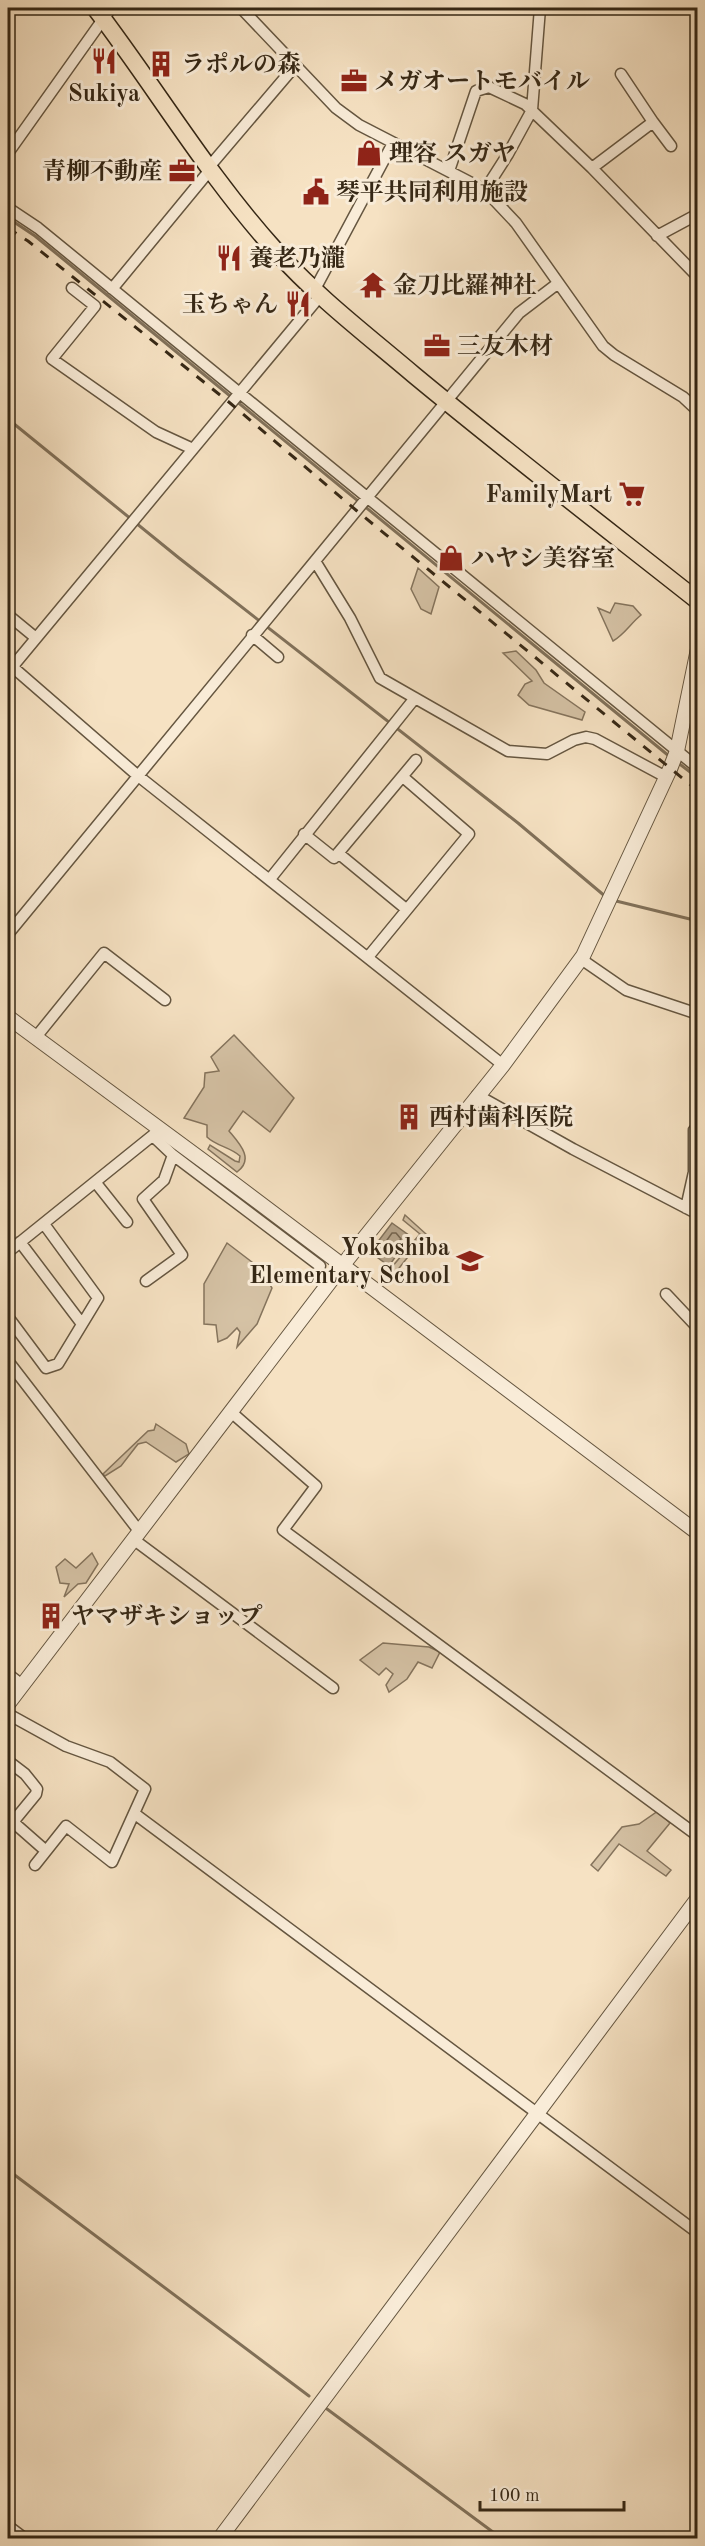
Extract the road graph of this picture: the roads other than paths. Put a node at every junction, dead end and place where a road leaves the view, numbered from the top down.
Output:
1 (241, 8) edge
2 (540, 8) edge
3 (103, 11) edge
4 (295, 66) junction
5 (621, 74) dead end
6 (532, 110) junction
7 (653, 122) junction
8 (393, 143) junction
9 (671, 146) dead end
10 (8, 153) edge
11 (592, 168) junction
12 (210, 169) junction
13 (449, 171) junction
14 (485, 190) junction
15 (8, 208) edge
16 (698, 214) edge
17 (657, 237) junction
18 (698, 277) edge
19 (557, 284) junction
20 (72, 288) dead end
21 (112, 289) junction
22 (317, 293) junction
23 (236, 395) junction
24 (446, 401) junction
25 (698, 411) edge
26 (193, 449) junction
27 (367, 499) junction
28 (315, 561) junction
29 (698, 601) edge
30 (8, 615) edge
31 (252, 635) junction
32 (36, 638) junction
33 (698, 649) edge
34 (278, 657) dead end
35 (9, 667) edge
36 (415, 698) junction
37 (416, 760) dead end
38 (673, 762) junction
39 (698, 768) edge
40 (137, 775) junction
41 (403, 777) junction
42 (304, 834) junction
43 (338, 853) junction
44 (270, 879) junction
45 (406, 909) junction
46 (8, 934) edge
47 (368, 957) junction
48 (581, 959) junction
49 (165, 1000) dead end
50 (698, 1014) edge
51 (8, 1017) edge
52 (36, 1037) junction
53 (503, 1065) junction
54 (477, 1095) junction
55 (694, 1130) dead end
56 (156, 1133) junction
57 (174, 1155) junction
58 (695, 1163) edge
59 (96, 1183) junction
60 (686, 1208) junction
61 (698, 1214) edge
62 (127, 1222) dead end
63 (44, 1224) junction
64 (20, 1242) junction
65 (8, 1252) edge
66 (320, 1266) dead end
67 (342, 1266) junction
68 (146, 1281) dead end
69 (666, 1294) dead end
70 (8, 1317) edge
71 (82, 1324) junction
72 (698, 1328) edge
73 (8, 1361) edge
74 (231, 1412) junction
75 (698, 1533) edge
76 (136, 1535) junction
77 (8, 1674) edge
78 (22, 1685) junction
79 (333, 1688) dead end
80 (8, 1704) edge
81 (8, 1714) edge
82 (8, 1761) edge
83 (135, 1814) junction
84 (698, 1836) edge
85 (46, 1851) junction
86 (35, 1865) dead end
87 (698, 1898) edge
88 (535, 2115) junction
89 (698, 2234) edge
90 (8, 2526) edge
91 (24, 2538) edge
92 (220, 2538) edge

1 - 4 street
2 - 6 street
3 - 10 street
3 - 12 highway
4 - 8 street
4 - 12 street
5 - 7 street
6 - 11 street
6 - 13 street
6 - 14 street
7 - 9 street
7 - 11 street
8 - 13 street
8 - 22 street
11 - 17 street
12 - 21 street
12 - 22 highway
13 - 14 street
14 - 19 street
15 - 21 street
16 - 17 street
17 - 18 street
19 - 24 street
19 - 25 street
20 - 26 street
21 - 23 street
22 - 23 street
22 - 24 highway
23 - 26 street
23 - 27 street
24 - 27 street
24 - 29 highway
26 - 32 street
27 - 28 street
27 - 38 street
28 - 31 street
28 - 36 street
30 - 32 street
31 - 34 street
31 - 40 street
32 - 35 street
33 - 38 street
35 - 40 street
36 - 38 street
36 - 42 street
37 - 41 street
38 - 39 street
38 - 48 street
40 - 44 street
40 - 46 street
41 - 43 street
41 - 45 street
42 - 43 street
42 - 44 street
43 - 45 street
44 - 47 street
45 - 47 street
47 - 53 street
48 - 50 street
48 - 53 street
49 - 52 street
51 - 52 street
52 - 56 street
53 - 54 street
54 - 60 street
54 - 67 street
55 - 58 street
56 - 57 street
56 - 59 street
56 - 67 street
57 - 66 street
57 - 68 street
58 - 60 street
59 - 62 street
59 - 63 street
60 - 61 street
63 - 64 street
63 - 71 street
64 - 65 street
64 - 71 street
67 - 74 street
67 - 75 street
69 - 72 street
70 - 71 street
73 - 76 street
74 - 76 street
74 - 84 street
76 - 78 street
76 - 79 street
77 - 78 street
78 - 80 street
81 - 83 street
82 - 85 street
83 - 85 street
83 - 88 street
85 - 86 street
87 - 88 street
88 - 89 street
88 - 92 street
90 - 91 street

